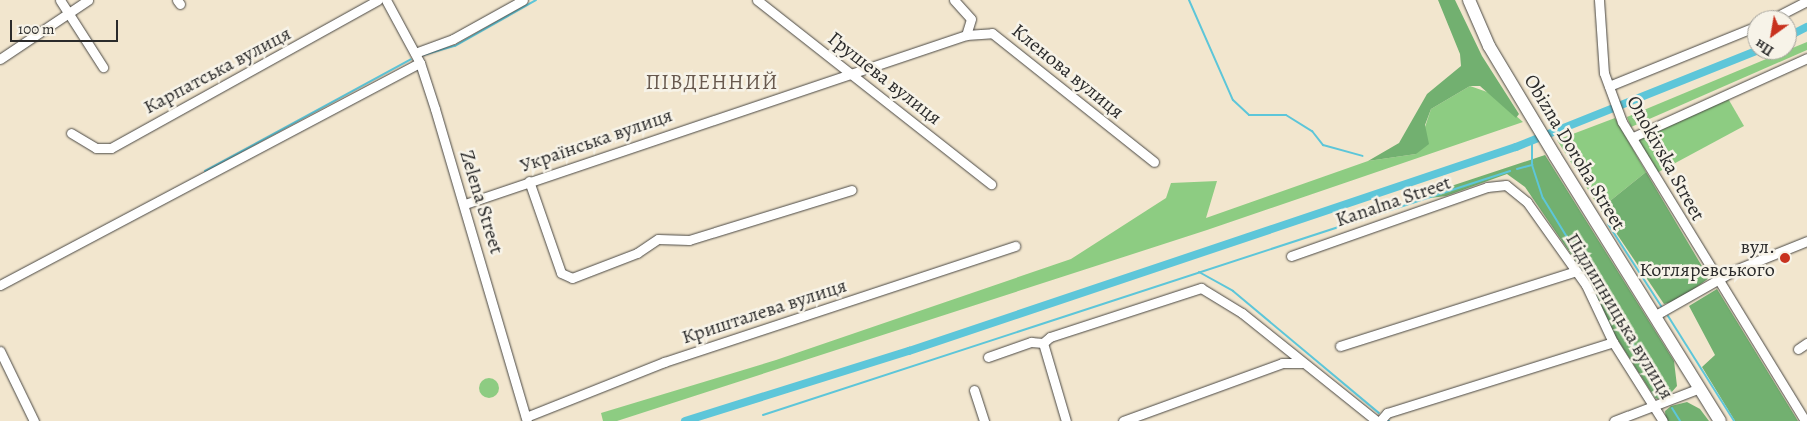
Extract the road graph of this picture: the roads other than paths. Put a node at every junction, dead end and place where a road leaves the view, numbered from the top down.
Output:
1 (60, 0) edge
2 (88, 0) edge
3 (378, 0) edge
4 (386, 0) edge
5 (524, 0) edge
6 (757, 0) edge
7 (954, 0) edge
8 (1469, 0) edge
9 (1599, 0) edge
10 (1807, 1) edge
11 (1789, 10) edge
12 (68, 13) junction
13 (1747, 30) edge
14 (966, 35) junction
15 (415, 53) junction
16 (1807, 58) edge
17 (0, 59) edge
18 (420, 63) junction
19 (103, 67) dead end
20 (851, 74) junction
21 (1610, 90) junction
22 (71, 133) dead end
23 (1633, 137) junction
24 (1154, 162) dead end
25 (530, 182) junction
26 (991, 184) dead end
27 (1506, 185) joint
28 (852, 190) dead end
29 (465, 204) junction
30 (1807, 241) edge
31 (1015, 246) dead end
32 (1291, 256) dead end
33 (1576, 271) junction
34 (1716, 280) junction
35 (0, 284) edge
36 (1654, 316) junction
37 (1613, 342) junction
38 (1043, 343) junction
39 (1807, 344) edge
40 (1340, 346) dead end
41 (1798, 348) dead end
42 (0, 352) edge
43 (988, 357) dead end
44 (1304, 364) junction
45 (1700, 388) junction
46 (974, 390) dead end
47 (1656, 408) junction
48 (527, 419) edge
49 (1374, 420) edge
50 (34, 421) edge
51 (984, 421) edge
52 (1066, 421) edge
53 (1123, 421) edge
54 (1614, 421) edge
55 (1663, 421) edge
56 (1720, 421) edge
57 (1805, 421) edge

1 - 12 street
2 - 12 street
3 - 22 street, Карпатська вулиця
4 - 15 street, Zelena Street
5 - 15 street
6 - 20 street, Грушева вулиця
7 - 14 street
8 - 36 highway, Obizna Doroha Street
9 - 21 street, Onokivska Street
10 - 11 street
12 - 17 street
12 - 19 street
13 - 21 street
14 - 20 street, Українська вулиця
14 - 24 street, Кленова вулиця
15 - 18 street, Zelena Street
16 - 23 street
18 - 29 street, Zelena Street
18 - 35 street
20 - 25 street, Українська вулиця
20 - 26 street, Грушева вулиця
21 - 23 street, Onokivska Street
23 - 34 street, Onokivska Street
25 - 28 street
25 - 29 street, Українська вулиця
27 - 32 street, Kanalna Street
27 - 33 street, Підлипницька вулиця
29 - 48 street, Zelena Street
30 - 34 street
31 - 48 street, Кришталева вулиця
33 - 37 street, Підлипницька вулиця
33 - 40 street
34 - 36 street
34 - 57 street, Onokivska Street
36 - 45 highway, Obizna Doroha Street
37 - 47 street, Підлипницька вулиця
37 - 49 street
38 - 43 street
38 - 44 street
38 - 52 street
39 - 41 street
42 - 50 street
44 - 49 street
44 - 53 street
45 - 47 street
45 - 56 highway, Obizna Doroha Street
46 - 51 street
47 - 54 street
47 - 55 street, Підлипницька вулиця

